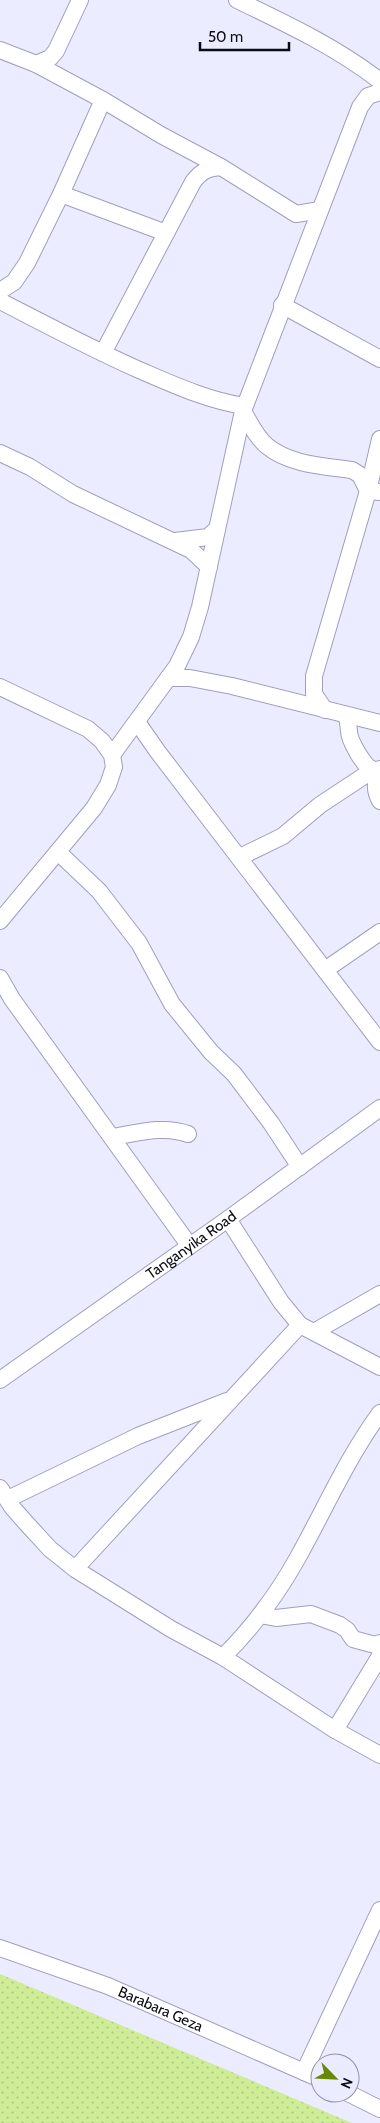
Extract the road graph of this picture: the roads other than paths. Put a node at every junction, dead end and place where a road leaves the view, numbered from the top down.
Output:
1 (80, 0) edge
2 (237, 0) edge
3 (0, 50) edge
4 (36, 64) junction
5 (380, 81) edge
6 (380, 92) edge
7 (103, 100) junction
8 (221, 167) junction
9 (61, 194) junction
10 (320, 210) junction
11 (296, 214) junction
12 (166, 233) junction
13 (311, 234) junction
14 (0, 291) edge
15 (0, 301) edge
16 (282, 305) junction
17 (103, 353) junction
18 (380, 359) edge
19 (244, 409) junction
20 (380, 439) edge
21 (0, 453) edge
22 (374, 492) edge
23 (217, 529) junction
24 (175, 541) junction
25 (209, 567) junction
26 (314, 676) junction
27 (168, 678) junction
28 (0, 687) edge
29 (284, 700) junction
30 (325, 710) junction
31 (346, 716) junction
32 (137, 722) junction
33 (380, 723) edge
34 (112, 755) junction
35 (378, 770) edge
36 (380, 801) edge
37 (58, 852) junction
38 (240, 857) junction
39 (0, 921) edge
40 (380, 932) edge
41 (324, 970) junction
42 (0, 978) edge
43 (6, 1002) edge
44 (380, 1042) edge
45 (380, 1108) edge
46 (188, 1134) dead end
47 (113, 1137) junction
48 (300, 1167) junction
49 (228, 1219) junction
50 (189, 1245) junction
51 (380, 1294) edge
52 (307, 1329) junction
53 (380, 1368) edge
54 (0, 1380) edge
55 (232, 1399) junction
56 (380, 1413) edge
57 (4, 1493) edge
58 (75, 1569) junction
59 (260, 1615) junction
60 (380, 1644) edge
61 (223, 1656) junction
62 (380, 1656) edge
63 (335, 1730) junction
64 (380, 1755) edge
65 (380, 1910) edge
66 (0, 1948) edge
67 (304, 2072) junction
68 (310, 2075) edge
69 (360, 2099) edge
70 (380, 2109) edge

1 - 4 street
2 - 5 street
3 - 4 street
4 - 7 street
6 - 10 street
7 - 8 street
7 - 9 street
8 - 11 street
8 - 12 street
9 - 12 street
9 - 14 street
10 - 11 street
10 - 13 street
11 - 13 street
12 - 17 street
13 - 16 street
15 - 17 street
16 - 18 street
16 - 19 street
17 - 19 street
19 - 22 street
19 - 23 street
20 - 22 street
21 - 24 street
22 - 26 street
23 - 24 street
23 - 25 street
24 - 25 street
25 - 27 street
26 - 29 street
26 - 30 street
27 - 29 street
27 - 32 street
28 - 34 street
29 - 30 street
30 - 31 street
31 - 33 street
31 - 35 street
32 - 34 street
32 - 38 street
34 - 37 street
35 - 36 street
35 - 38 street
37 - 39 street
37 - 48 street
38 - 41 street
40 - 41 street
41 - 44 street
42 - 43 street
43 - 47 street
45 - 48 street, Tanganyika Road
46 - 47 street
47 - 50 street
48 - 49 street, Tanganyika Road
49 - 50 street, Tanganyika Road
49 - 52 street
50 - 54 street, Tanganyika Road
51 - 52 street
52 - 53 street
52 - 55 street
55 - 57 street
55 - 58 street
56 - 59 street
57 - 58 street
58 - 61 street
59 - 60 street
59 - 61 street
61 - 63 street
62 - 63 street
63 - 64 street
65 - 67 street
66 - 67 street, Barabara Geza
67 - 68 street, Barabara Geza
69 - 70 street

